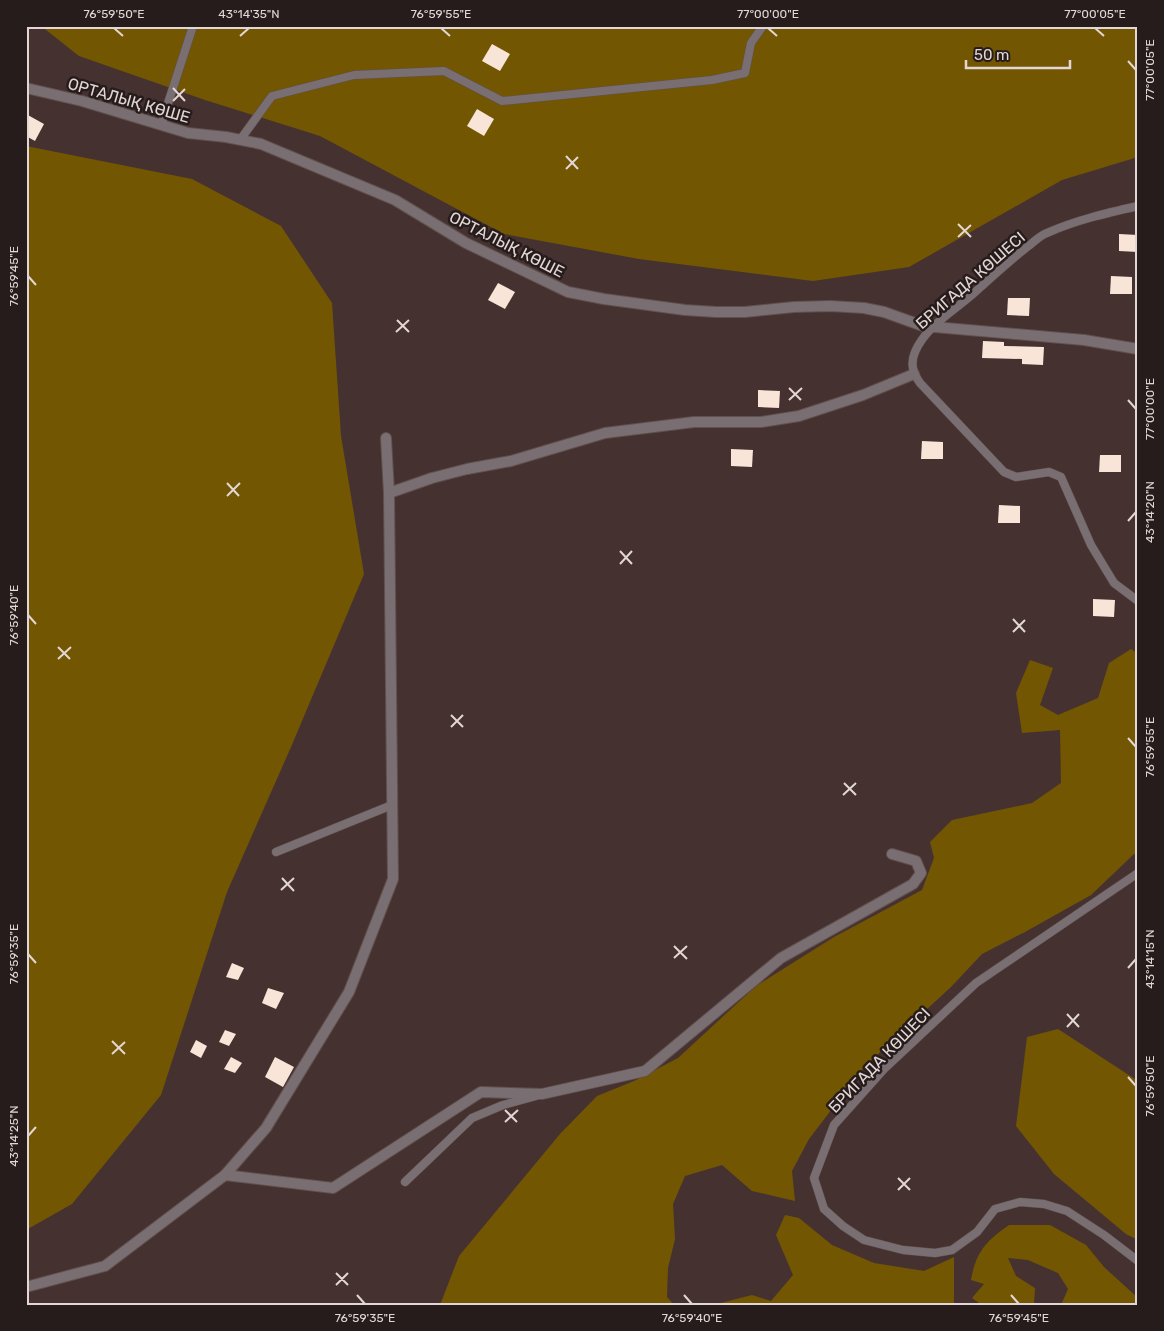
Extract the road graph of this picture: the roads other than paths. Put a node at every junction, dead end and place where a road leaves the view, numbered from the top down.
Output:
1 (193, 26) edge
2 (763, 26) edge
3 (26, 88) edge
4 (161, 125) junction
5 (240, 140) junction
6 (1138, 206) edge
7 (934, 326) junction
8 (1138, 349) edge
9 (914, 374) junction
10 (386, 438) dead end
11 (389, 493) junction
12 (1138, 601) edge
13 (392, 805) junction
14 (276, 852) dead end
15 (892, 854) dead end
16 (1138, 873) edge
17 (542, 1094) junction
18 (225, 1175) junction
19 (405, 1182) dead end
20 (1138, 1261) edge
21 (26, 1287) edge

1 - 4 lane
2 - 5 lane
3 - 4 street, ОРТАЛЫҚ КӨШЕ
4 - 5 street, ОРТАЛЫҚ КӨШЕ
5 - 7 street, ОРТАЛЫҚ КӨШЕ
6 - 7 lane, БРИГАДА КӨШЕСІ
7 - 8 street, ОРТАЛЫҚ КӨШЕ
7 - 9 lane, БРИГАДА КӨШЕСІ
9 - 11 street
9 - 12 lane
10 - 11 street
11 - 13 street
13 - 14 lane
13 - 18 street
15 - 17 street
16 - 20 lane, БРИГАДА КӨШЕСІ
17 - 18 street
17 - 19 lane
18 - 21 street

